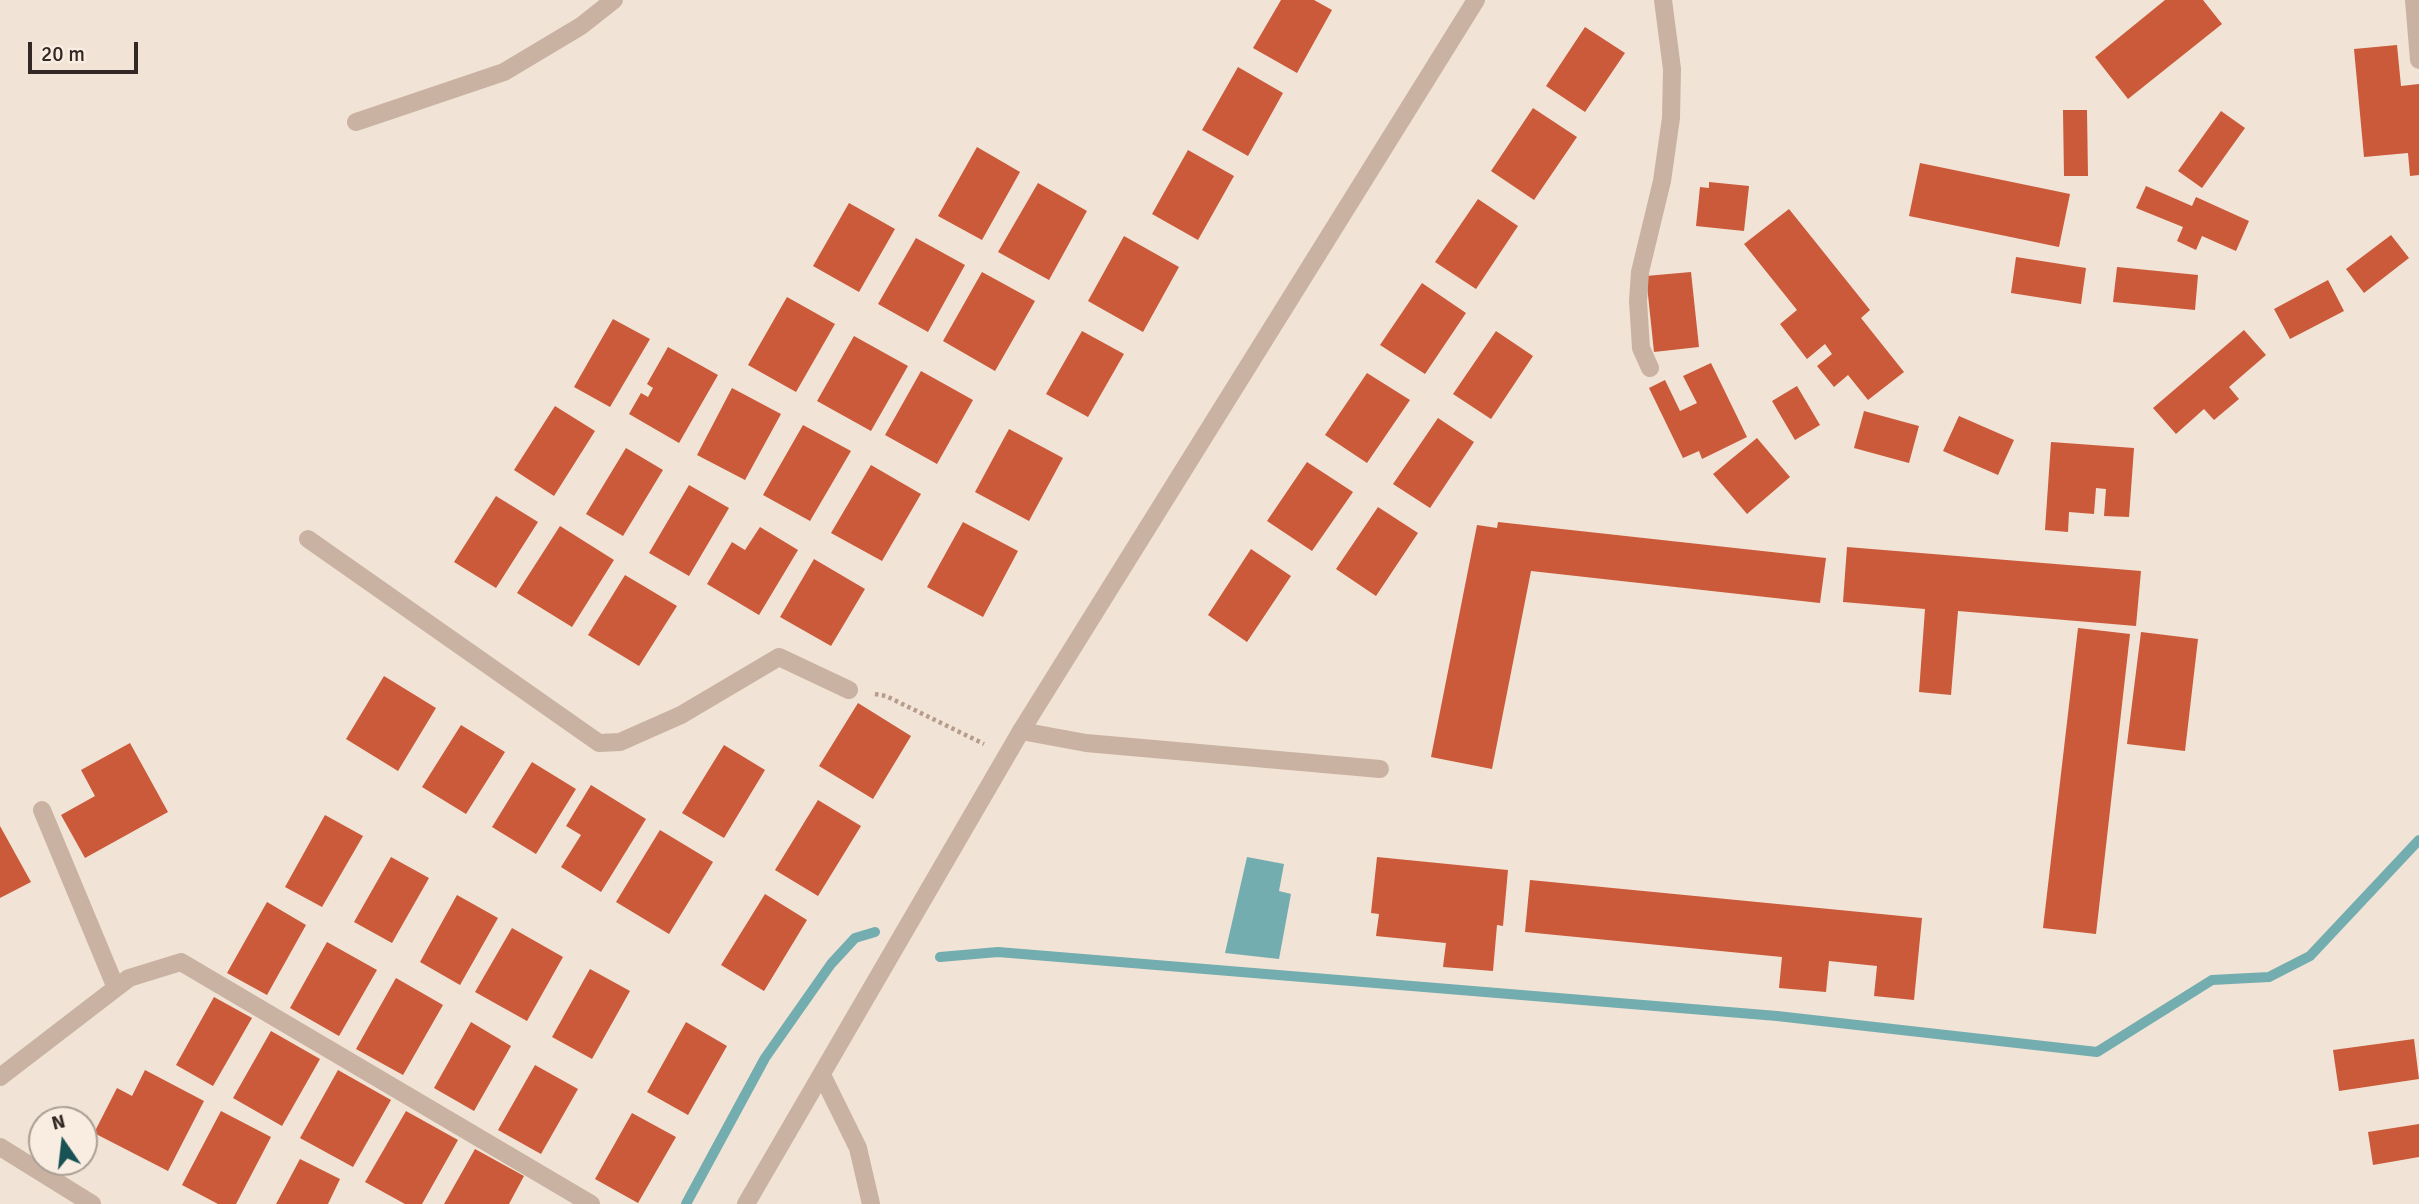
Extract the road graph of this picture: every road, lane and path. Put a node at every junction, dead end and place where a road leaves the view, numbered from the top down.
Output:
1 (614, 0) edge
2 (1476, 0) edge
3 (1663, 0) edge
4 (2414, 0) edge
5 (2419, 60) edge
6 (356, 122) dead end
7 (1650, 368) dead end
8 (308, 539) dead end
9 (849, 690) joint
10 (1021, 731) junction
11 (1006, 756) junction
12 (1380, 769) dead end
13 (42, 810) dead end
14 (116, 988) junction
15 (822, 1075) junction
16 (0, 1077) edge
17 (0, 1147) edge
18 (92, 1204) edge
19 (591, 1204) edge
20 (746, 1204) edge
21 (871, 1204) edge

1 - 6 street
2 - 10 street
3 - 7 street
4 - 5 street
8 - 9 street
9 - 11 path
10 - 11 street
10 - 12 street
11 - 15 street
13 - 14 street
14 - 16 street
14 - 19 street
15 - 20 street
15 - 21 street
17 - 18 street

